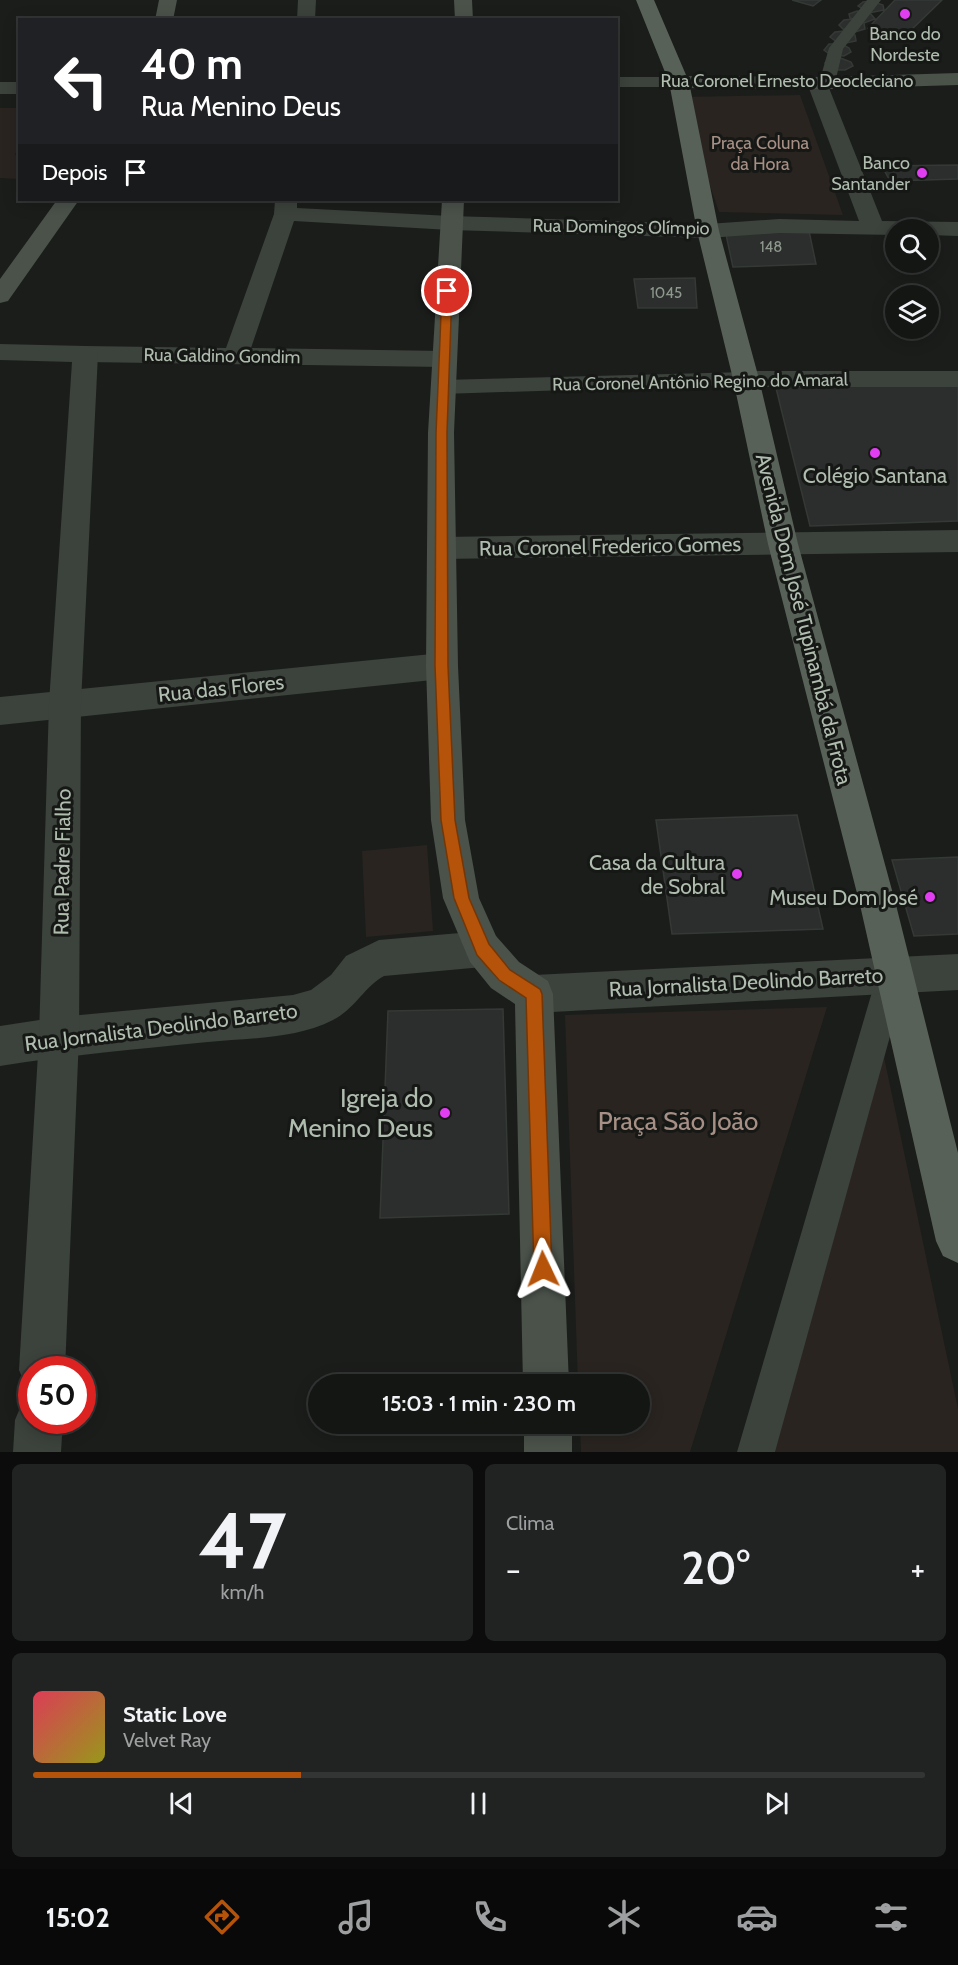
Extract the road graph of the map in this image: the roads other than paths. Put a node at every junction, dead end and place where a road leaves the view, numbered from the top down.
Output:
1 (168, 0) edge
2 (307, 0) edge
3 (464, 0) edge
4 (645, 0) edge
5 (874, 0) edge
6 (164, 18) edge
7 (306, 18) edge
8 (464, 18) edge
9 (958, 79) edge
10 (618, 82) edge
11 (679, 82) junction
12 (822, 83) junction
13 (0, 88) edge
14 (18, 88) edge
15 (67, 201) edge
16 (285, 207) edge
17 (452, 211) edge
18 (873, 227) junction
19 (958, 230) edge
20 (708, 231) junction
21 (1, 293) edge
22 (0, 352) edge
23 (85, 354) junction
24 (236, 356) junction
25 (443, 373) junction
26 (746, 379) junction
27 (958, 379) edge
28 (958, 541) edge
29 (783, 544) junction
30 (443, 548) junction
31 (442, 666) junction
32 (65, 703) junction
33 (0, 711) edge
34 (483, 949) junction
35 (958, 972) edge
36 (892, 974) junction
37 (534, 994) junction
38 (59, 1037) junction
39 (0, 1046) edge
40 (958, 1241) edge
41 (43, 1356) edge
42 (546, 1374) edge
43 (38, 1434) edge
44 (548, 1434) edge
45 (37, 1452) edge
46 (549, 1452) edge
47 (756, 1452) edge

1 - 6 main road
2 - 7 street
3 - 8 main road
4 - 11 main road, Avenida Dom José Tupinambá da Frota
5 - 12 street
9 - 12 main road, Rua Coronel Ernesto Deocleciano
10 - 11 street, Rua Coronel Ernesto Deocleciano
11 - 12 main road, Rua Coronel Ernesto Deocleciano
11 - 20 main road, Avenida Dom José Tupinambá da Frota
12 - 18 street
13 - 14 street
15 - 21 main road
16 - 17 street, Rua Domingos Olímpio
16 - 24 street
17 - 20 street, Rua Domingos Olímpio
17 - 25 main road
18 - 19 street, Rua Domingos Olímpio
18 - 20 street, Rua Domingos Olímpio
20 - 26 main road, Avenida Dom José Tupinambá da Frota
22 - 23 street, Rua Galdino Gondim
23 - 24 street, Rua Galdino Gondim
23 - 32 street, Rua Padre Fialho
24 - 25 street, Rua Galdino Gondim
25 - 26 street, Rua Coronel Antônio Regino do Amaral
25 - 30 main road
26 - 27 street, Rua Coronel Antônio Regino do Amaral
26 - 29 main road, Avenida Dom José Tupinambá da Frota
28 - 29 street, Rua Coronel Frederico Gomes
29 - 30 street, Rua Coronel Frederico Gomes
29 - 36 main road, Avenida Dom José Tupinambá da Frota
30 - 31 main road
31 - 32 street, Rua das Flores
31 - 34 main road
32 - 33 street, Rua das Flores
32 - 38 street, Rua Padre Fialho
34 - 37 main road
34 - 38 street, Rua Jornalista Deolindo Barreto
35 - 36 street, Rua Jornalista Deolindo Barreto
36 - 37 street, Rua Jornalista Deolindo Barreto
36 - 40 main road, Avenida Dom José Tupinambá da Frota
36 - 47 street
37 - 42 main road
38 - 39 street, Rua Jornalista Deolindo Barreto
38 - 41 street, Rua Padre Fialho
43 - 45 street
44 - 46 main road

